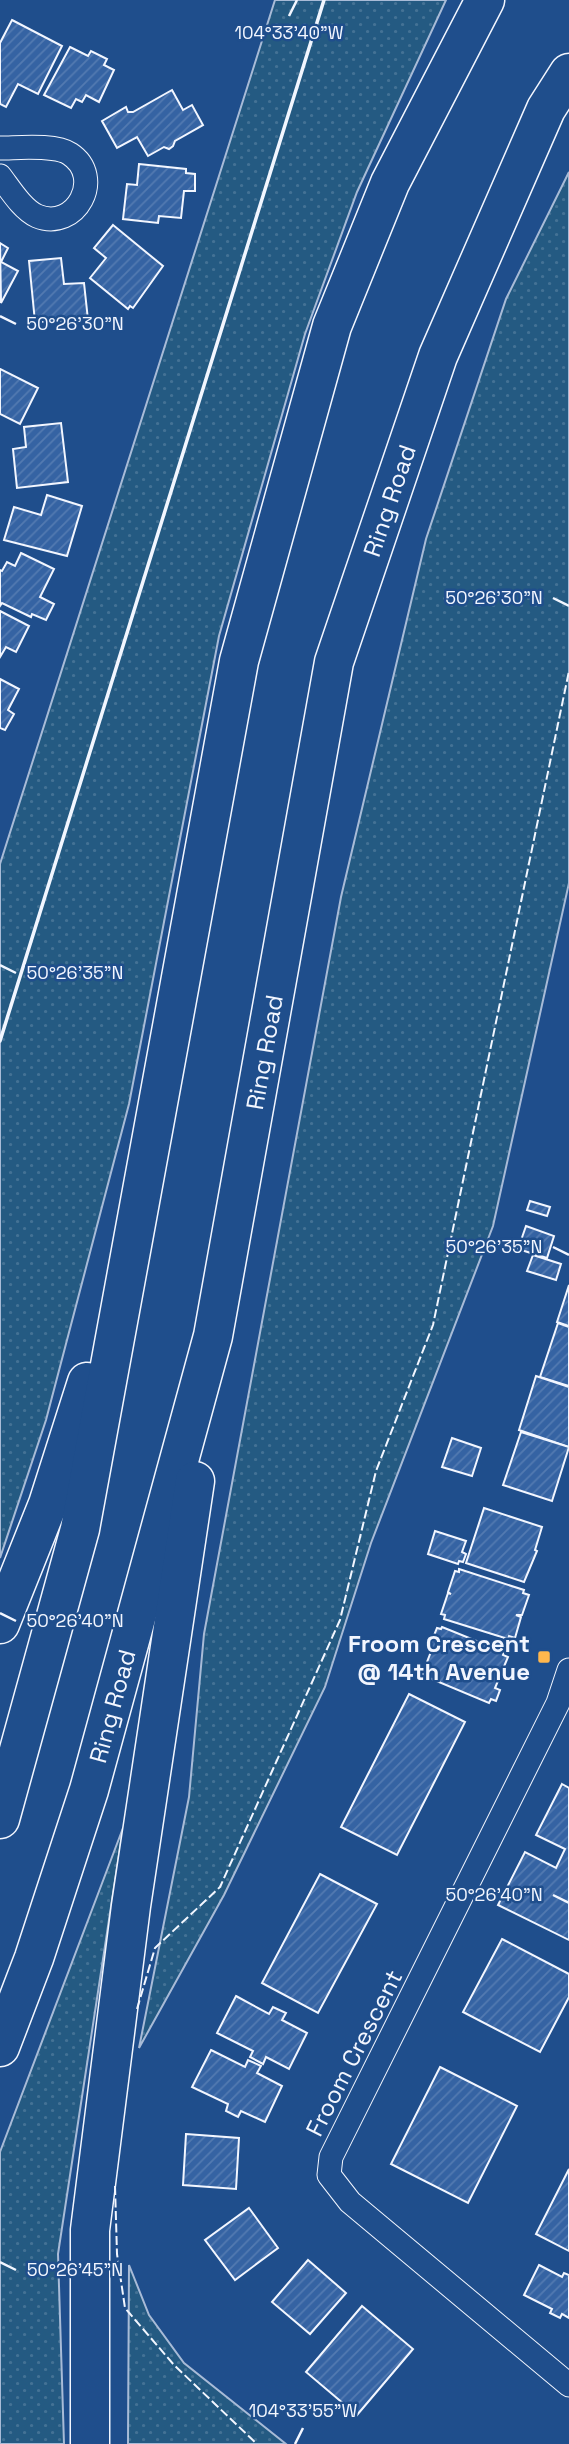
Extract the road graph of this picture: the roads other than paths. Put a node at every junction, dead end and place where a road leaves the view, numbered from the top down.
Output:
1 (485, 0) edge
2 (569, 74) edge
3 (569, 79) edge
4 (546, 109) junction
5 (0, 148) edge
6 (0, 176) edge
7 (137, 1227) junction
8 (213, 1336) junction
9 (0, 1624) edge
10 (569, 1670) edge
11 (563, 1705) edge
12 (0, 1819) edge
13 (0, 2047) edge
14 (569, 2385) edge
15 (90, 2444) edge

1 - 7 highway
2 - 4 highway, Ring Road
3 - 4 highway
4 - 8 highway, Ring Road
5 - 6 street
7 - 9 highway
7 - 12 highway
8 - 13 highway, Ring Road
8 - 15 highway
10 - 11 street, Froom Crescent
11 - 14 street, Froom Crescent

